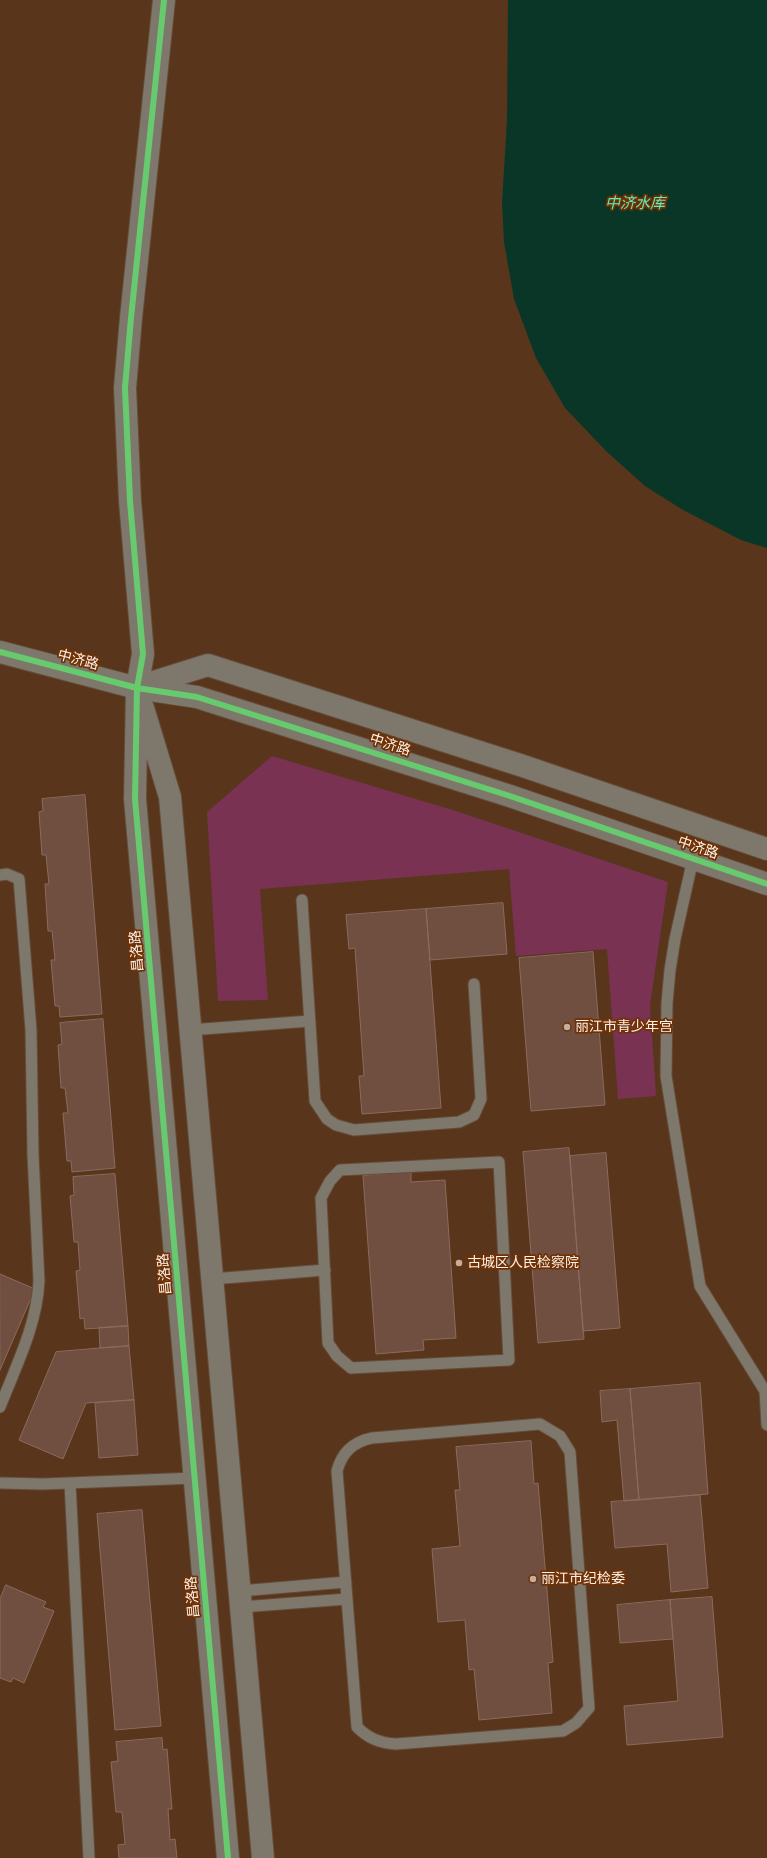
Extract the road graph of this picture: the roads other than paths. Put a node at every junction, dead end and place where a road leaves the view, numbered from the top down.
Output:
1 (164, 0) edge
2 (0, 652) edge
3 (136, 688) junction
4 (767, 849) edge
5 (693, 859) junction
6 (0, 875) edge
7 (767, 884) edge
8 (302, 900) dead end
9 (474, 984) dead end
10 (310, 1021) junction
11 (190, 1030) junction
12 (325, 1270) junction
13 (212, 1279) junction
14 (0, 1407) edge
15 (767, 1419) edge
16 (195, 1478) junction
17 (0, 1483) edge
18 (70, 1483) junction
19 (346, 1582) junction
20 (347, 1598) junction
21 (240, 1599) junction
22 (89, 1858) edge
23 (228, 1858) edge
24 (263, 1858) edge

1 - 3 street, 昌洛路
2 - 3 street, 中济路
3 - 4 street, 中济路
3 - 5 street, 中济路
3 - 11 street
3 - 16 street, 昌洛路
5 - 7 street, 中济路
5 - 15 lane
6 - 14 lane
8 - 10 lane
9 - 10 lane
10 - 11 lane
11 - 13 street
12 - 12 lane
12 - 13 lane
13 - 21 street
16 - 18 lane
16 - 23 street, 昌洛路
17 - 18 lane
18 - 22 lane
19 - 20 lane
19 - 20 lane
19 - 21 lane
20 - 21 lane
21 - 24 street

